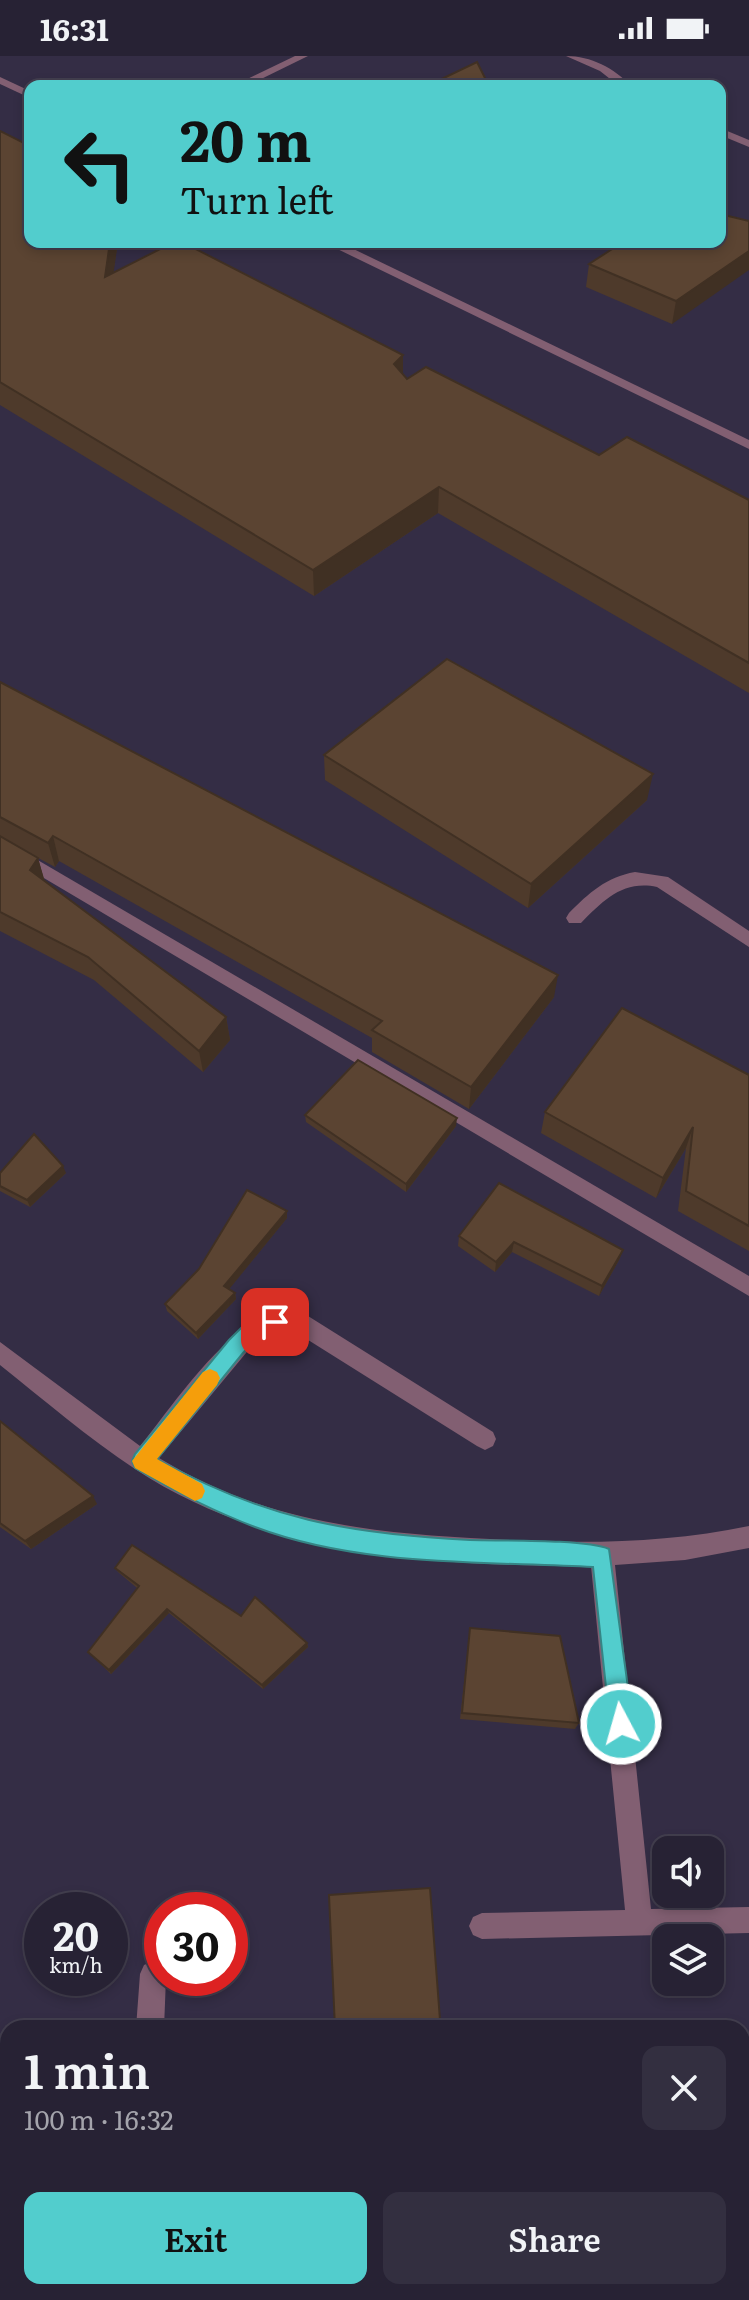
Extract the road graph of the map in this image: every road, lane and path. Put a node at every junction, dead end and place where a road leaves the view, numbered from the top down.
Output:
1 (303, 56) edge
2 (571, 56) edge
3 (0, 80) edge
4 (251, 80) edge
5 (617, 80) edge
6 (24, 92) edge
7 (726, 134) edge
8 (749, 144) edge
9 (342, 248) edge
10 (749, 445) edge
11 (0, 844) edge
12 (575, 918) dead end
13 (749, 940) edge
14 (749, 1287) edge
15 (0, 1352) edge
16 (485, 1439) dead end
17 (142, 1461) junction
18 (749, 1537) edge
19 (602, 1557) junction
20 (749, 1920) edge
21 (639, 1922) junction
22 (482, 1926) dead end
23 (152, 1996) edge
24 (150, 2020) edge

1 - 4 street
2 - 5 street
3 - 6 street
7 - 8 street
9 - 10 street
11 - 14 street
12 - 13 street
15 - 17 street
16 - 17 street
17 - 19 street
18 - 19 street
19 - 21 street
20 - 21 street
21 - 22 street
23 - 24 street

